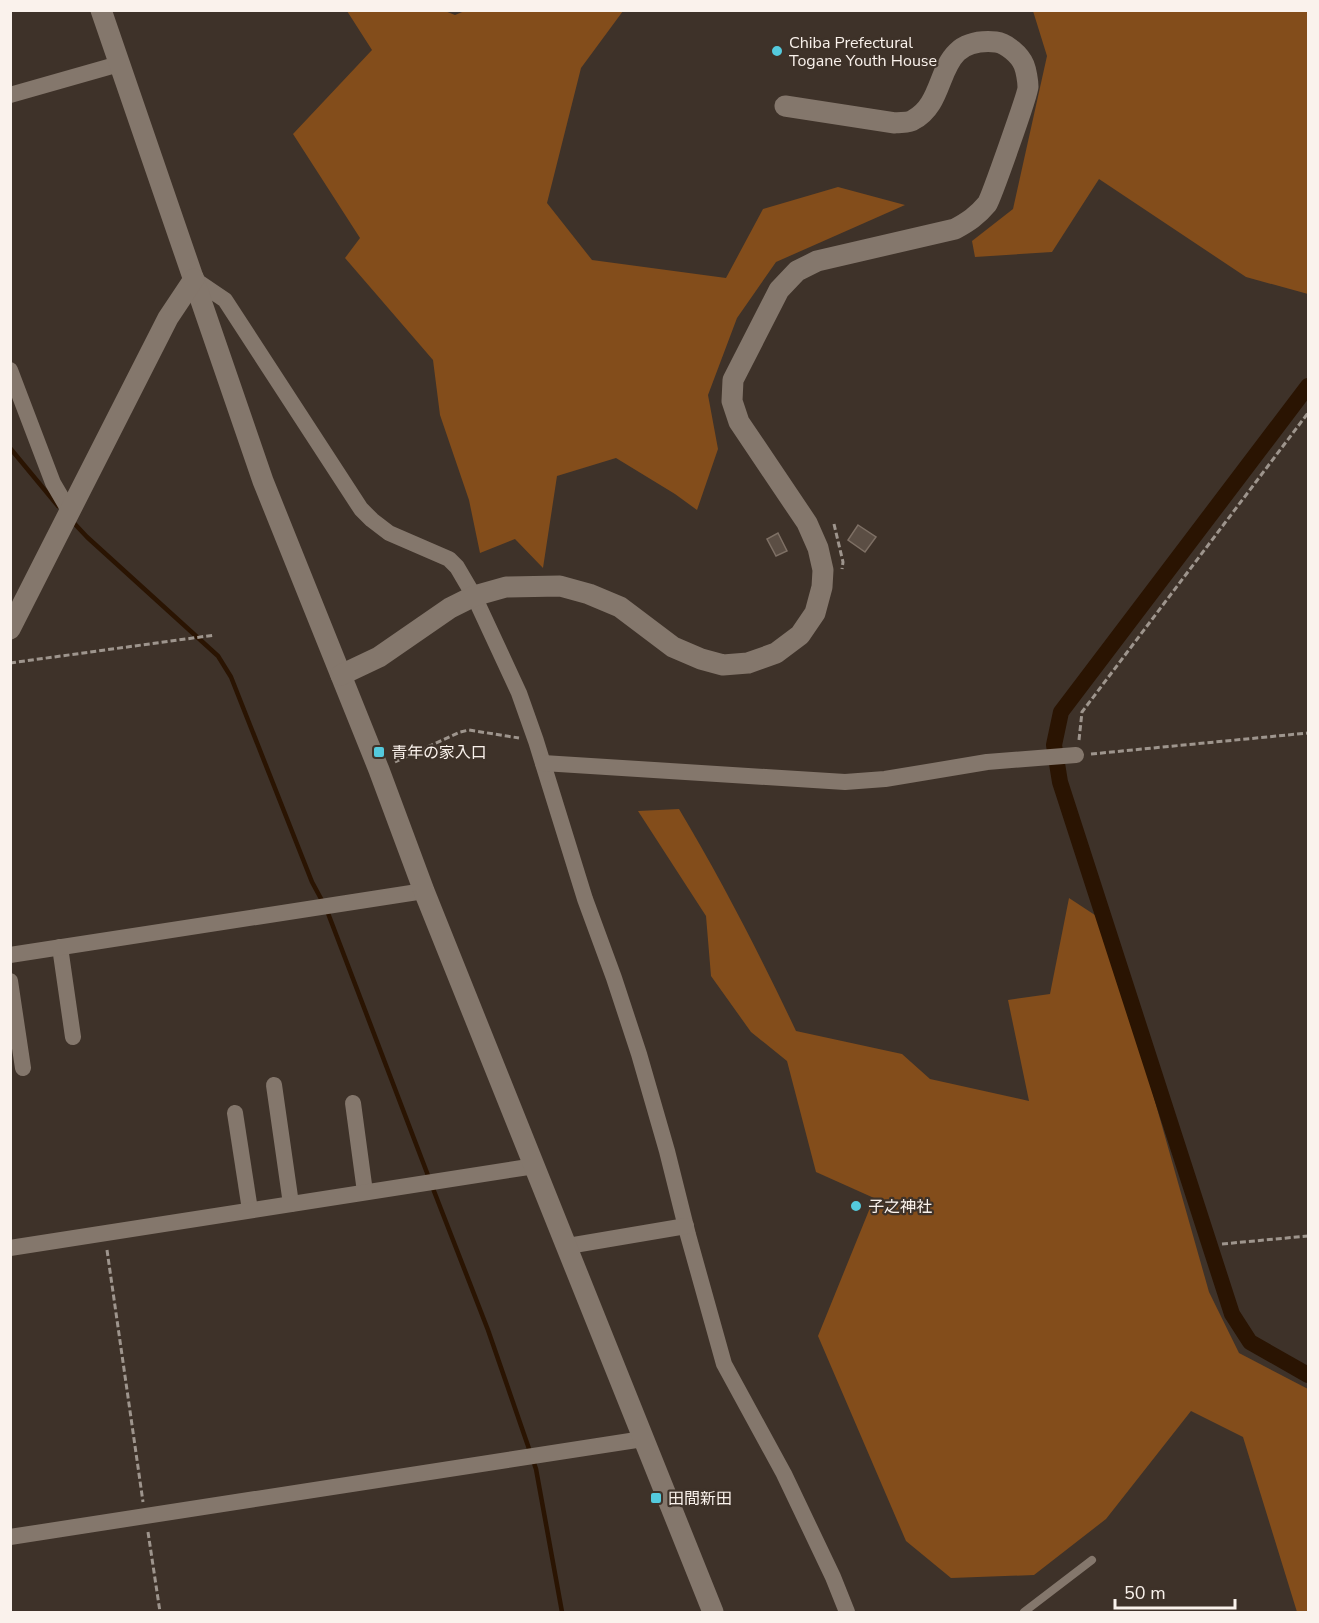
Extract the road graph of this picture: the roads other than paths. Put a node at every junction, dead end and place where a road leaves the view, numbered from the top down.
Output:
1 (100, 10) edge
2 (119, 64) junction
3 (10, 95) edge
4 (785, 106) dead end
5 (194, 279) junction
6 (11, 372) edge
7 (70, 512) junction
8 (474, 596) junction
9 (10, 630) edge
10 (341, 675) junction
11 (1076, 755) road end
12 (543, 763) junction
13 (424, 891) junction
14 (60, 947) junction
15 (10, 955) edge
16 (10, 981) edge
17 (73, 1037) dead end
18 (23, 1068) dead end
19 (274, 1085) dead end
20 (353, 1103) dead end
21 (235, 1113) dead end
22 (535, 1166) junction
23 (365, 1192) junction
24 (291, 1204) junction
25 (250, 1210) junction
26 (686, 1226) junction
27 (568, 1246) junction
28 (10, 1248) edge
29 (643, 1439) junction
30 (10, 1537) edge
31 (1092, 1560) dead end
32 (713, 1612) edge
33 (847, 1612) edge
34 (1024, 1612) edge

1 - 2 street
2 - 3 street
2 - 5 street
4 - 8 street
5 - 7 street
5 - 8 street
5 - 10 street
6 - 7 street
7 - 9 street
8 - 10 street
8 - 12 street
10 - 13 street
11 - 12 street
12 - 26 street
13 - 14 street
13 - 22 street
14 - 15 street
14 - 17 street
16 - 18 street
19 - 24 street
20 - 23 street
21 - 25 street
22 - 23 street
22 - 27 street
23 - 24 street
24 - 25 street
25 - 28 street
26 - 27 street
26 - 33 street
27 - 29 street
29 - 30 street
29 - 32 street
31 - 34 lane

